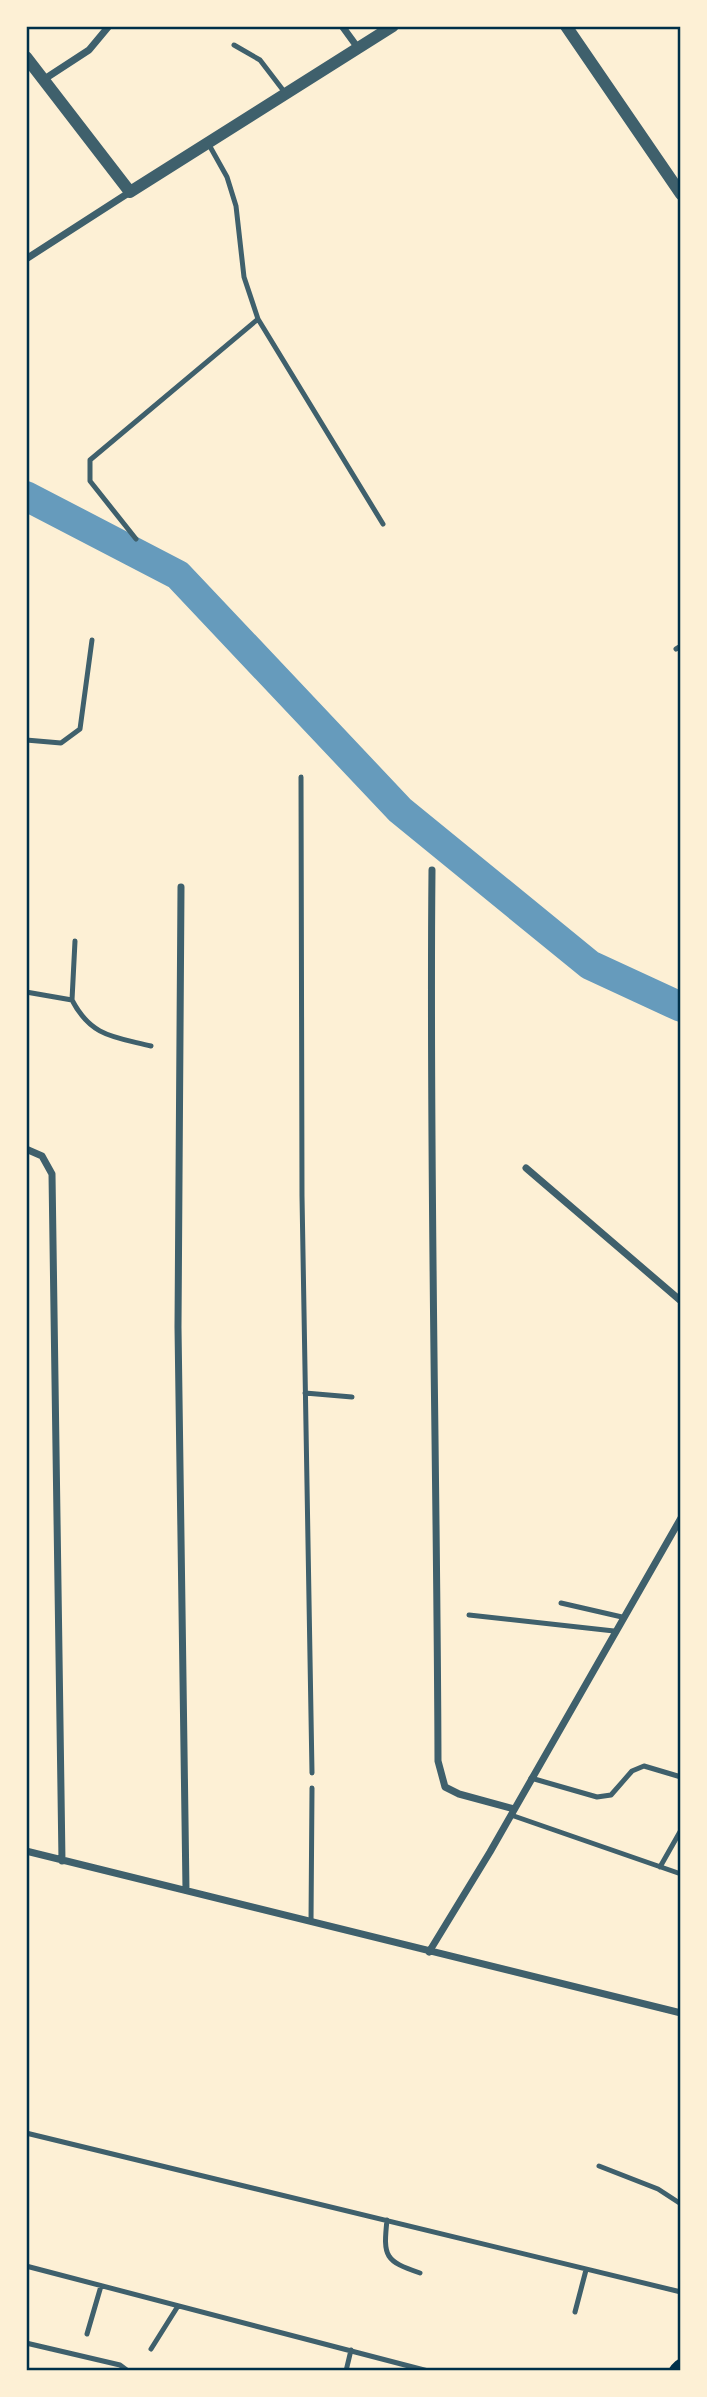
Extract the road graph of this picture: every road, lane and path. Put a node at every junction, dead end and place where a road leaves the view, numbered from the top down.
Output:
1 (109, 26) edge
2 (342, 26) edge
3 (393, 26) edge
4 (566, 26) edge
5 (234, 45) dead end
6 (358, 48) junction
7 (26, 57) edge
8 (44, 80) junction
9 (286, 94) junction
10 (208, 143) junction
11 (130, 192) junction
12 (681, 194) edge
13 (26, 259) edge
14 (258, 320) junction
15 (383, 524) dead end
16 (136, 539) dead end
17 (92, 640) dead end
18 (26, 740) edge
19 (301, 777) dead end
20 (432, 870) dead end
21 (181, 887) dead end
22 (75, 941) dead end
23 (26, 992) edge
24 (72, 1000) junction
25 (151, 1046) dead end
26 (26, 1149) edge
27 (526, 1168) dead end
28 (681, 1301) edge
29 (305, 1393) junction
30 (352, 1397) dead end
31 (681, 1518) edge
32 (561, 1604) dead end
33 (469, 1615) dead end
34 (622, 1618) junction
35 (614, 1631) junction
36 (312, 1773) dead end
37 (681, 1777) edge
38 (531, 1778) junction
39 (313, 1788) dead end
40 (513, 1812) junction
41 (681, 1830) edge
42 (26, 1851) edge
43 (62, 1861) junction
44 (660, 1867) junction
45 (681, 1874) edge
46 (186, 1890) junction
47 (311, 1922) junction
48 (429, 1952) junction
49 (681, 2013) edge
50 (26, 2133) edge
51 (599, 2166) dead end
52 (681, 2204) edge
53 (387, 2220) junction
54 (26, 2266) edge
55 (586, 2270) junction
56 (420, 2273) dead end
57 (101, 2286) junction
58 (681, 2292) edge
59 (178, 2306) junction
60 (575, 2312) dead end
61 (87, 2334) dead end
62 (26, 2343) edge
63 (151, 2349) dead end
64 (351, 2350) junction
65 (128, 2371) edge
66 (346, 2371) edge
67 (428, 2371) edge

1 - 8 street
2 - 6 street
3 - 6 street
4 - 12 street
5 - 9 lane
6 - 9 street
7 - 8 street
8 - 11 street
9 - 10 street
10 - 11 street
10 - 14 lane
11 - 13 street
14 - 15 lane
14 - 16 lane
17 - 18 lane
19 - 29 lane
20 - 40 street
21 - 46 street
22 - 24 lane
23 - 24 lane
24 - 25 lane
26 - 43 street
27 - 28 street
29 - 30 lane
29 - 36 lane
31 - 34 street
32 - 34 lane
33 - 35 lane
34 - 35 street
35 - 38 street
37 - 38 lane
38 - 40 street
39 - 47 lane
40 - 44 lane
40 - 48 street
41 - 44 lane
42 - 43 street
43 - 46 street
44 - 45 lane
46 - 47 street
47 - 48 street
48 - 49 street
50 - 53 lane
51 - 52 lane
53 - 55 lane
53 - 56 lane
54 - 57 lane
55 - 58 lane
55 - 60 lane
57 - 59 lane
57 - 61 lane
59 - 63 lane
59 - 64 lane
62 - 65 lane
64 - 66 lane
64 - 67 lane

